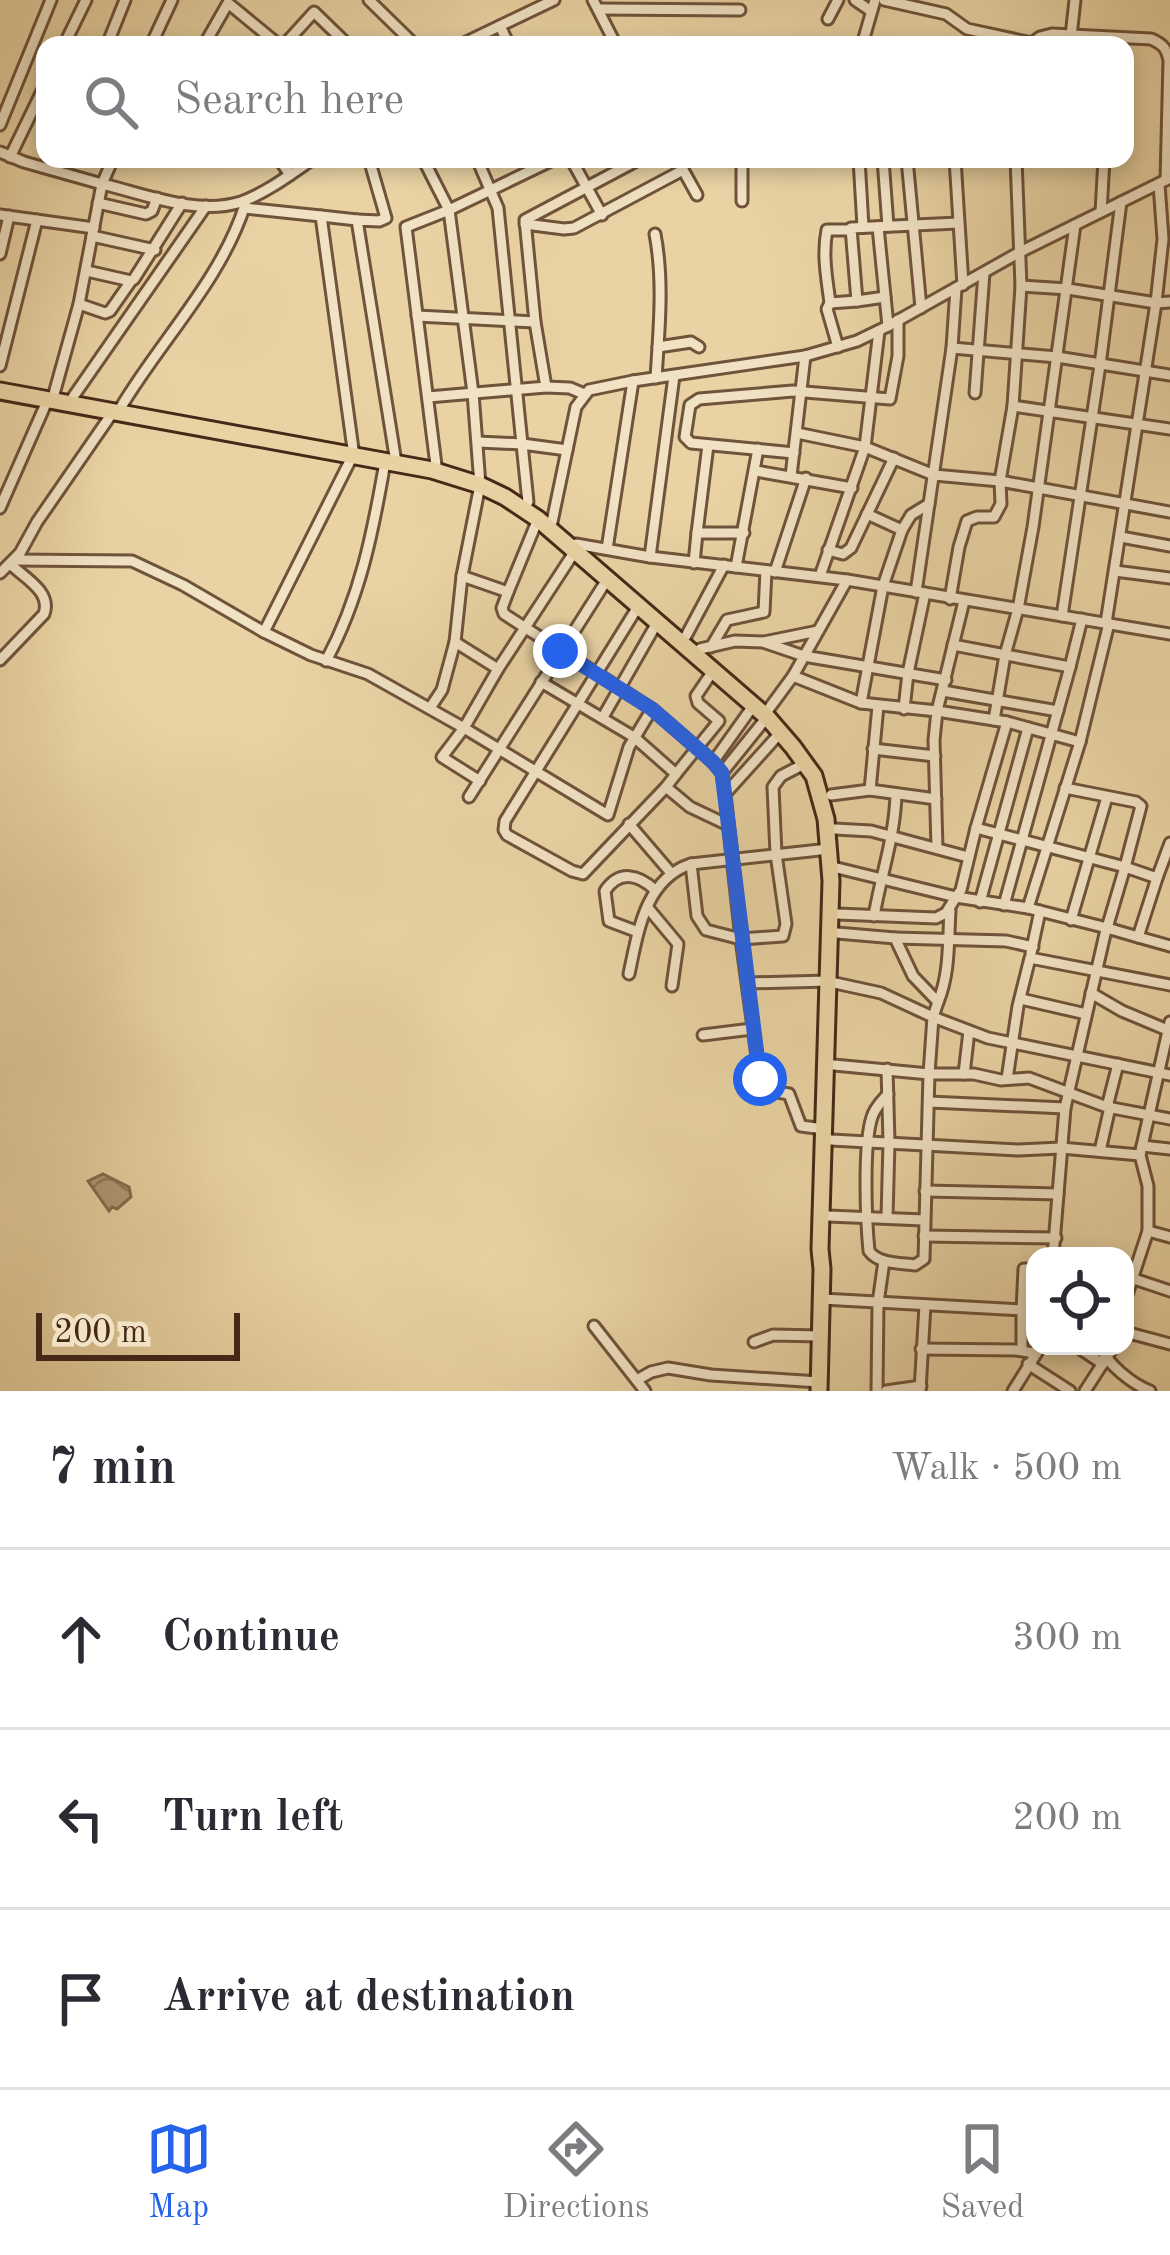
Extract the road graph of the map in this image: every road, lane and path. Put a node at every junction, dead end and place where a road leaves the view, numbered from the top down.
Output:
1 (51, 0) edge
2 (86, 0) edge
3 (125, 0) edge
4 (172, 0) edge
5 (301, 0) edge
6 (369, 0) edge
7 (554, 0) edge
8 (838, 0) edge
9 (855, 0) edge
10 (1075, 0) edge
11 (230, 2) edge
12 (876, 4) edge
13 (595, 5) edge
14 (740, 10) dead end
15 (314, 12) junction
16 (828, 19) dead end
17 (500, 26) junction
18 (36, 36) edge
19 (68, 36) edge
20 (110, 36) edge
21 (156, 36) edge
22 (209, 36) edge
23 (270, 36) edge
24 (290, 36) edge
25 (339, 36) edge
26 (406, 36) edge
27 (479, 36) edge
28 (505, 36) edge
29 (611, 36) edge
30 (865, 36) edge
31 (997, 36) edge
32 (1044, 36) edge
33 (1071, 36) joint
34 (36, 37) edge
35 (1134, 40) edge
36 (36, 101) edge
37 (0, 125) edge
38 (5, 155) edge
39 (36, 165) edge
40 (44, 168) edge
41 (54, 168) edge
42 (109, 168) edge
43 (286, 168) edge
44 (300, 168) edge
45 (372, 168) edge
46 (427, 168) edge
47 (482, 168) edge
48 (537, 168) edge
49 (576, 168) edge
50 (623, 168) edge
51 (742, 168) edge
52 (860, 168) edge
53 (883, 168) edge
54 (909, 168) edge
55 (955, 168) edge
56 (1016, 168) edge
57 (1103, 168) edge
58 (683, 170) joint
59 (53, 171) junction
60 (290, 175) junction
61 (1165, 181) edge
62 (102, 184) junction
63 (586, 188) junction
64 (493, 190) junction
65 (697, 195) dead end
66 (157, 198) junction
67 (742, 201) dead end
68 (1121, 202) junction
69 (98, 203) junction
70 (182, 203) junction
71 (246, 204) junction
72 (206, 206) junction
73 (498, 208) junction
74 (449, 210) junction
75 (1101, 212) junction
76 (5, 215) edge
77 (602, 215) junction
78 (321, 216) junction
79 (37, 220) junction
80 (357, 220) junction
81 (384, 220) junction
82 (525, 222) junction
83 (958, 223) junction
84 (912, 225) junction
85 (1075, 225) junction
86 (883, 226) junction
87 (406, 227) junction
88 (863, 227) junction
89 (850, 230) junction
90 (93, 232) junction
91 (655, 234) dead end
92 (1166, 238) edge
93 (155, 250) junction
94 (1020, 252) junction
95 (0, 254) edge
96 (1165, 267) edge
97 (87, 271) junction
98 (984, 273) junction
99 (130, 281) junction
100 (959, 286) junction
101 (1021, 286) junction
102 (1068, 289) junction
103 (884, 297) junction
104 (1110, 297) junction
105 (857, 301) junction
106 (1170, 302) edge
107 (830, 303) junction
108 (1156, 303) junction
109 (80, 304) junction
110 (921, 308) junction
111 (417, 316) junction
112 (464, 319) junction
113 (508, 320) junction
114 (535, 322) junction
115 (889, 326) junction
116 (658, 347) junction
117 (699, 347) dead end
118 (838, 347) junction
119 (952, 348) junction
120 (978, 350) junction
121 (1015, 353) junction
122 (806, 356) junction
123 (1057, 357) junction
124 (1100, 365) junction
125 (0, 366) edge
126 (1145, 371) junction
127 (1170, 375) edge
128 (674, 376) junction
129 (656, 378) junction
130 (633, 381) junction
131 (0, 387) edge
132 (546, 387) junction
133 (517, 390) junction
134 (802, 391) junction
135 (473, 393) junction
136 (975, 393) dead end
137 (584, 394) junction
138 (51, 397) junction
139 (73, 397) junction
140 (428, 397) junction
141 (872, 400) junction
142 (1012, 406) junction
143 (117, 409) junction
144 (1049, 411) junction
145 (1091, 417) junction
146 (1138, 424) junction
147 (1170, 429) edge
148 (797, 434) junction
149 (478, 442) junction
150 (522, 443) junction
151 (708, 445) junction
152 (865, 447) junction
153 (567, 449) junction
154 (758, 449) junction
155 (352, 453) junction
156 (794, 453) junction
157 (894, 458) junction
158 (390, 459) junction
159 (436, 465) junction
160 (756, 471) junction
161 (934, 475) junction
162 (791, 476) junction
163 (806, 478) junction
164 (480, 481) junction
165 (1000, 481) junction
166 (852, 488) junction
167 (1037, 488) junction
168 (1081, 495) junction
169 (528, 502) junction
170 (1126, 503) junction
171 (929, 504) junction
172 (0, 508) edge
173 (1170, 512) edge
174 (867, 514) junction
175 (545, 521) junction
176 (902, 530) junction
177 (743, 532) junction
178 (697, 533) junction
179 (1121, 537) junction
180 (1170, 546) edge
181 (576, 547) junction
182 (607, 549) junction
183 (829, 550) junction
184 (650, 557) junction
185 (694, 563) junction
186 (724, 565) junction
187 (736, 567) junction
188 (5, 568) edge
189 (771, 571) junction
190 (1115, 571) junction
191 (462, 576) junction
192 (820, 576) junction
193 (608, 578) junction
194 (1170, 578) edge
195 (848, 580) junction
196 (883, 586) junction
197 (508, 592) junction
198 (920, 593) junction
199 (950, 599) junction
200 (964, 601) junction
201 (640, 605) junction
202 (1018, 609) junction
203 (1062, 616) junction
204 (1082, 619) junction
205 (658, 621) junction
206 (1108, 623) junction
207 (524, 627) junction
208 (264, 632) junction
209 (818, 632) junction
210 (1170, 634) edge
211 (686, 636) junction
212 (455, 642) junction
213 (763, 642) junction
214 (953, 645) junction
215 (706, 648) junction
216 (560, 651) junction
217 (1005, 655) junction
218 (804, 656) junction
219 (0, 660) edge
220 (326, 661) junction
221 (868, 665) junction
222 (1070, 667) junction
223 (498, 669) junction
224 (713, 671) junction
225 (908, 673) junction
226 (597, 675) junction
227 (794, 676) junction
228 (542, 682) junction
229 (944, 685) junction
230 (620, 687) junction
231 (999, 701) junction
232 (860, 703) junction
233 (580, 704) junction
234 (878, 706) junction
235 (430, 708) junction
236 (652, 709) junction
237 (904, 709) junction
238 (763, 711) junction
239 (938, 711) junction
240 (1058, 711) junction
241 (603, 717) junction
242 (994, 720) junction
243 (719, 721) junction
244 (1007, 722) junction
245 (464, 728) junction
246 (1028, 728) junction
247 (732, 732) junction
248 (781, 732) junction
249 (1052, 735) junction
250 (634, 737) junction
251 (1080, 742) junction
252 (697, 748) junction
253 (873, 749) junction
254 (499, 750) junction
255 (935, 757) junction
256 (713, 762) junction
257 (806, 764) junction
258 (722, 773) junction
259 (536, 774) junction
260 (676, 774) junction
261 (480, 781) junction
262 (666, 787) junction
263 (1065, 788) junction
264 (870, 790) junction
265 (725, 794) junction
266 (896, 794) junction
267 (831, 795) junction
268 (470, 797) dead end
269 (1107, 797) junction
270 (936, 800) junction
271 (608, 815) junction
272 (728, 825) junction
273 (627, 826) junction
274 (976, 828) junction
275 (835, 829) junction
276 (998, 832) junction
277 (893, 837) junction
278 (1022, 838) junction
279 (1170, 843) edge
280 (1048, 845) junction
281 (937, 848) junction
282 (829, 849) junction
283 (776, 854) junction
284 (1089, 855) junction
285 (968, 857) junction
286 (733, 859) junction
287 (691, 864) junction
288 (1125, 867) junction
289 (837, 868) junction
290 (671, 873) junction
291 (1156, 878) junction
292 (880, 879) junction
293 (655, 890) junction
294 (954, 902) junction
295 (980, 902) junction
296 (1004, 905) junction
297 (648, 908) junction
298 (1034, 909) junction
299 (837, 914) junction
300 (874, 916) junction
301 (1071, 920) junction
302 (1107, 928) junction
303 (638, 932) junction
304 (837, 933) junction
305 (1138, 937) junction
306 (895, 938) junction
307 (741, 939) junction
308 (950, 941) junction
309 (1170, 946) edge
310 (1031, 952) junction
311 (1096, 972) junction
312 (629, 974) dead end
313 (832, 982) junction
314 (749, 983) junction
315 (1170, 985) edge
316 (672, 986) dead end
317 (1091, 993) junction
318 (1021, 999) junction
319 (938, 1002) junction
320 (1086, 1014) junction
321 (933, 1017) junction
322 (1170, 1022) edge
323 (752, 1029) junction
324 (969, 1031) junction
325 (1169, 1031) edge
326 (704, 1035) dead end
327 (1012, 1044) junction
328 (1076, 1056) junction
329 (1118, 1064) junction
330 (833, 1065) junction
331 (887, 1069) junction
332 (929, 1074) junction
333 (964, 1074) junction
334 (1164, 1074) edge
335 (1007, 1079) junction
336 (889, 1094) junction
337 (1068, 1094) junction
338 (928, 1102) junction
339 (1108, 1107) junction
340 (1065, 1108) junction
341 (1150, 1114) junction
342 (1170, 1119) edge
343 (827, 1135) junction
344 (868, 1142) junction
345 (890, 1142) junction
346 (928, 1144) junction
347 (1061, 1148) junction
348 (1170, 1149) edge
349 (1100, 1151) junction
350 (1141, 1151) junction
351 (925, 1191) junction
352 (1058, 1194) junction
353 (828, 1216) junction
354 (868, 1217) junction
355 (887, 1218) junction
356 (924, 1220) junction
357 (1148, 1231) junction
358 (924, 1236) junction
359 (1170, 1237) edge
360 (1056, 1238) junction
361 (1054, 1247) edge
362 (884, 1261) junction
363 (1134, 1267) edge
364 (822, 1269) junction
365 (1026, 1269) edge
366 (1134, 1278) edge
367 (1170, 1291) edge
368 (821, 1299) junction
369 (878, 1303) junction
370 (925, 1305) junction
371 (1022, 1310) junction
372 (1026, 1311) edge
373 (594, 1326) dead end
374 (1026, 1329) edge
375 (1134, 1334) edge
376 (820, 1336) junction
377 (754, 1342) dead end
378 (1170, 1344) edge
379 (921, 1349) junction
380 (1026, 1353) edge
381 (1030, 1355) edge
382 (1033, 1355) edge
383 (1092, 1355) edge
384 (1102, 1355) edge
385 (1108, 1355) edge
386 (1104, 1362) junction
387 (763, 1378) junction
388 (637, 1380) junction
389 (819, 1387) edge
390 (921, 1389) edge
391 (645, 1391) edge
392 (763, 1391) edge
393 (877, 1391) edge
394 (886, 1391) edge
395 (1013, 1391) edge
396 (1070, 1391) edge
397 (1085, 1391) edge
398 (1150, 1391) edge

1 - 18 street
2 - 19 street
3 - 20 street
4 - 21 street
5 - 15 street
6 - 26 street
7 - 17 street
8 - 16 street
9 - 12 street
10 - 33 street
11 - 22 street
11 - 23 street
12 - 30 street
12 - 31 street
13 - 14 street
13 - 29 street
15 - 24 street
15 - 25 street
17 - 27 street
17 - 28 street
32 - 33 street
34 - 37 street
35 - 61 street
36 - 38 street
38 - 39 street
40 - 59 street
41 - 59 street
42 - 62 street
43 - 60 street
44 - 60 street
45 - 81 street
46 - 74 street
47 - 64 street
48 - 64 street
49 - 63 street
50 - 63 street
51 - 67 street
52 - 88 street
53 - 86 street
54 - 84 street
55 - 83 street
56 - 94 street
57 - 75 street
58 - 65 street
58 - 77 street
59 - 62 street
60 - 71 street
61 - 68 street
61 - 92 street
62 - 66 street
62 - 69 street
63 - 77 street
63 - 82 street
64 - 73 street
64 - 74 street
66 - 69 street
66 - 70 street
68 - 75 street
68 - 104 street
69 - 90 street
70 - 72 street
70 - 93 street
71 - 72 street
71 - 78 street
71 - 143 street
72 - 139 street
73 - 82 street
73 - 113 street
74 - 87 street
74 - 112 street
75 - 85 street
76 - 79 street
76 - 95 street
77 - 82 street
78 - 80 street
78 - 155 street
79 - 90 street
79 - 125 street
80 - 81 street
80 - 158 street
81 - 87 street
82 - 114 street
83 - 84 street
83 - 100 street
84 - 86 street
84 - 110 street
85 - 94 street
85 - 102 street
86 - 88 street
86 - 103 street
87 - 111 street
88 - 89 street
89 - 105 street
89 - 107 street
90 - 93 street
90 - 97 street
91 - 116 street
92 - 96 street
93 - 99 street
94 - 98 street
94 - 101 street
96 - 108 street
97 - 99 street
97 - 109 street
98 - 100 street
98 - 120 street
99 - 109 street
100 - 110 street
100 - 119 street
101 - 102 street
101 - 121 street
102 - 104 street
102 - 123 street
103 - 105 street
103 - 115 street
104 - 108 street
104 - 124 street
105 - 107 street
106 - 108 street
107 - 118 street
108 - 126 street
109 - 138 street
110 - 115 street
111 - 112 street
111 - 140 street
112 - 113 street
112 - 135 street
113 - 114 street
113 - 133 street
114 - 132 street
115 - 118 street
115 - 141 street
115 - 141 street
116 - 117 street
116 - 129 street
118 - 122 street
119 - 120 street
119 - 161 street
120 - 121 street
120 - 136 street
121 - 123 street
121 - 142 street
122 - 128 street
122 - 134 street
123 - 124 street
123 - 144 street
124 - 126 street
124 - 145 street
126 - 127 street
126 - 146 street
128 - 129 street
128 - 184 street
129 - 130 street
130 - 137 street
130 - 182 street
131 - 138 highway
132 - 133 street
132 - 137 street
133 - 135 street
133 - 150 street
134 - 141 street
134 - 148 street
134 - 151 street
135 - 140 street
135 - 149 street
137 - 153 street
138 - 139 highway
138 - 143 highway
138 - 172 street
139 - 143 highway
140 - 159 street
141 - 152 street
142 - 144 street
142 - 165 street
143 - 155 highway
143 - 188 street
144 - 145 street
144 - 167 street
145 - 146 street
145 - 168 street
146 - 147 street
146 - 170 street
148 - 152 street
148 - 156 street
149 - 150 street
149 - 164 street
150 - 153 street
150 - 169 street
151 - 154 street
151 - 178 street
152 - 157 street
152 - 166 street
153 - 175 street
154 - 156 street
154 - 160 street
155 - 158 highway
155 - 208 street
156 - 162 street
157 - 161 street
157 - 174 street
158 - 159 highway
158 - 164 highway
158 - 220 street
159 - 164 highway
160 - 162 street
160 - 177 street
161 - 165 street
161 - 171 street
162 - 163 street
163 - 166 street
163 - 189 street
164 - 169 highway
164 - 175 highway
164 - 191 street
165 - 167 street
165 - 199 street
166 - 183 street
167 - 168 street
167 - 202 street
168 - 170 street
168 - 203 street
169 - 175 highway
170 - 173 street
170 - 179 street
171 - 176 street
171 - 198 street
174 - 176 street
174 - 183 street
175 - 181 highway
175 - 197 street
176 - 196 street
177 - 178 street
177 - 187 street
178 - 185 street
179 - 180 street
179 - 190 street
181 - 182 street
181 - 193 highway
181 - 207 street
181 - 211 highway
182 - 184 street
183 - 192 street
184 - 185 street
185 - 186 street
186 - 187 street
186 - 211 street
187 - 189 street
188 - 208 street
188 - 219 street
189 - 192 street
189 - 215 street
190 - 194 street
190 - 206 street
191 - 197 street
191 - 212 street
192 - 195 street
193 - 201 highway
193 - 216 street
195 - 196 street
195 - 209 street
196 - 198 street
196 - 221 street
197 - 207 street
198 - 199 street
198 - 225 street
199 - 200 street
200 - 202 street
200 - 214 street
201 - 205 highway
201 - 226 street
202 - 203 street
202 - 217 street
203 - 204 street
204 - 206 street
204 - 222 street
205 - 224 highway
205 - 230 street
206 - 210 street
206 - 251 street
207 - 216 street
207 - 223 street
208 - 220 street
209 - 213 street
209 - 218 street
211 - 215 highway
212 - 223 street
212 - 235 street
213 - 215 street
213 - 218 street
214 - 217 street
214 - 229 street
215 - 238 highway
216 - 226 street
216 - 228 street
217 - 222 street
217 - 231 street
218 - 221 street
218 - 227 street
220 - 235 street
221 - 225 street
221 - 232 street
222 - 240 street
223 - 245 street
224 - 238 highway
224 - 243 street
225 - 229 street
225 - 237 street
226 - 230 street
226 - 233 street
227 - 232 street
227 - 238 street
228 - 233 street
228 - 254 street
229 - 231 street
229 - 239 street
230 - 236 street
230 - 241 street
231 - 240 street
231 - 242 street
232 - 234 street
233 - 241 street
233 - 259 street
234 - 237 street
234 - 253 street
235 - 245 street
236 - 250 street
236 - 252 street
237 - 239 street
238 - 247 street
238 - 248 highway
238 - 258 street
238 - 267 highway
239 - 242 street
239 - 255 street
240 - 249 street
241 - 250 street
242 - 244 street
243 - 247 street
243 - 252 street
244 - 246 street
244 - 274 street
245 - 254 street
245 - 261 street
246 - 249 street
246 - 276 street
247 - 256 street
248 - 257 highway
248 - 265 street
249 - 251 street
249 - 278 street
250 - 260 street
250 - 271 street
251 - 263 street
252 - 256 street
252 - 260 street
253 - 255 street
253 - 264 street
254 - 259 street
254 - 261 street
255 - 270 street
256 - 258 street
257 - 282 highway
257 - 283 street
258 - 265 street
259 - 271 street
259 - 273 street
260 - 262 street
261 - 268 street
262 - 272 street
262 - 273 street
263 - 269 street
263 - 280 street
264 - 266 street
264 - 267 street
265 - 272 street
266 - 270 street
266 - 277 street
267 - 275 highway
269 - 284 street
269 - 288 street
270 - 281 street
271 - 273 street
272 - 286 street
273 - 290 street
274 - 276 street
274 - 285 street
275 - 277 street
275 - 289 highway
276 - 278 street
276 - 295 street
277 - 281 street
277 - 292 street
278 - 280 street
278 - 296 street
279 - 291 street
280 - 284 street
280 - 298 street
281 - 285 street
282 - 283 street
282 - 313 highway
283 - 286 street
283 - 307 street
284 - 288 street
284 - 301 street
285 - 294 street
286 - 287 street
286 - 307 street
287 - 290 street
287 - 307 street
288 - 291 street
288 - 302 street
289 - 292 street
289 - 299 highway
290 - 293 street
291 - 305 street
292 - 294 street
292 - 300 street
293 - 297 street
293 - 303 street
294 - 295 street
294 - 300 street
294 - 308 street
295 - 296 street
296 - 298 street
297 - 303 street
297 - 316 street
298 - 301 street
298 - 310 street
299 - 300 street
299 - 304 highway
301 - 302 street
302 - 305 street
302 - 311 street
303 - 312 street
304 - 306 street
304 - 313 highway
305 - 309 street
306 - 308 street
306 - 319 street
307 - 314 street
308 - 310 street
308 - 319 street
310 - 311 street
310 - 318 street
311 - 315 street
311 - 317 street
313 - 314 street
313 - 321 street
313 - 330 highway
313 - 343 highway
314 - 323 street
317 - 320 street
317 - 325 street
318 - 320 street
318 - 327 street
319 - 321 street
320 - 328 street
321 - 324 street
321 - 332 street
322 - 325 street
323 - 326 street
323 - 343 street
324 - 327 street
324 - 333 street
325 - 334 street
327 - 328 street
327 - 335 street
328 - 329 street
328 - 337 street
329 - 334 street
329 - 339 street
330 - 331 street
330 - 343 highway
331 - 332 street
331 - 336 street
332 - 333 street
332 - 338 street
333 - 335 street
334 - 341 street
335 - 337 street
336 - 344 street
336 - 345 street
337 - 339 street
337 - 340 street
338 - 340 street
338 - 346 street
339 - 341 street
339 - 349 street
340 - 347 street
341 - 342 street
341 - 350 street
343 - 344 street
343 - 353 highway
343 - 364 highway
344 - 345 street
344 - 354 street
345 - 346 street
345 - 355 street
346 - 347 street
346 - 351 street
347 - 349 street
347 - 352 street
348 - 350 street
349 - 350 street
350 - 357 street
351 - 352 street
351 - 356 street
352 - 360 street
353 - 354 street
353 - 364 highway
354 - 355 street
354 - 362 street
355 - 356 street
356 - 358 street
357 - 359 street
357 - 363 street
358 - 360 street
358 - 362 street
360 - 361 street
362 - 369 street
364 - 368 highway
365 - 371 street
366 - 367 street
368 - 369 street
368 - 376 highway
369 - 370 street
369 - 393 street
370 - 371 street
370 - 379 street
371 - 372 street
371 - 374 street
373 - 388 street
375 - 378 street
376 - 377 street
376 - 389 highway
379 - 380 street
379 - 390 street
381 - 395 street
382 - 396 street
383 - 386 street
384 - 386 street
385 - 386 street
386 - 397 street
386 - 398 street
387 - 388 street
387 - 389 street
387 - 392 street
388 - 391 street
390 - 394 street

